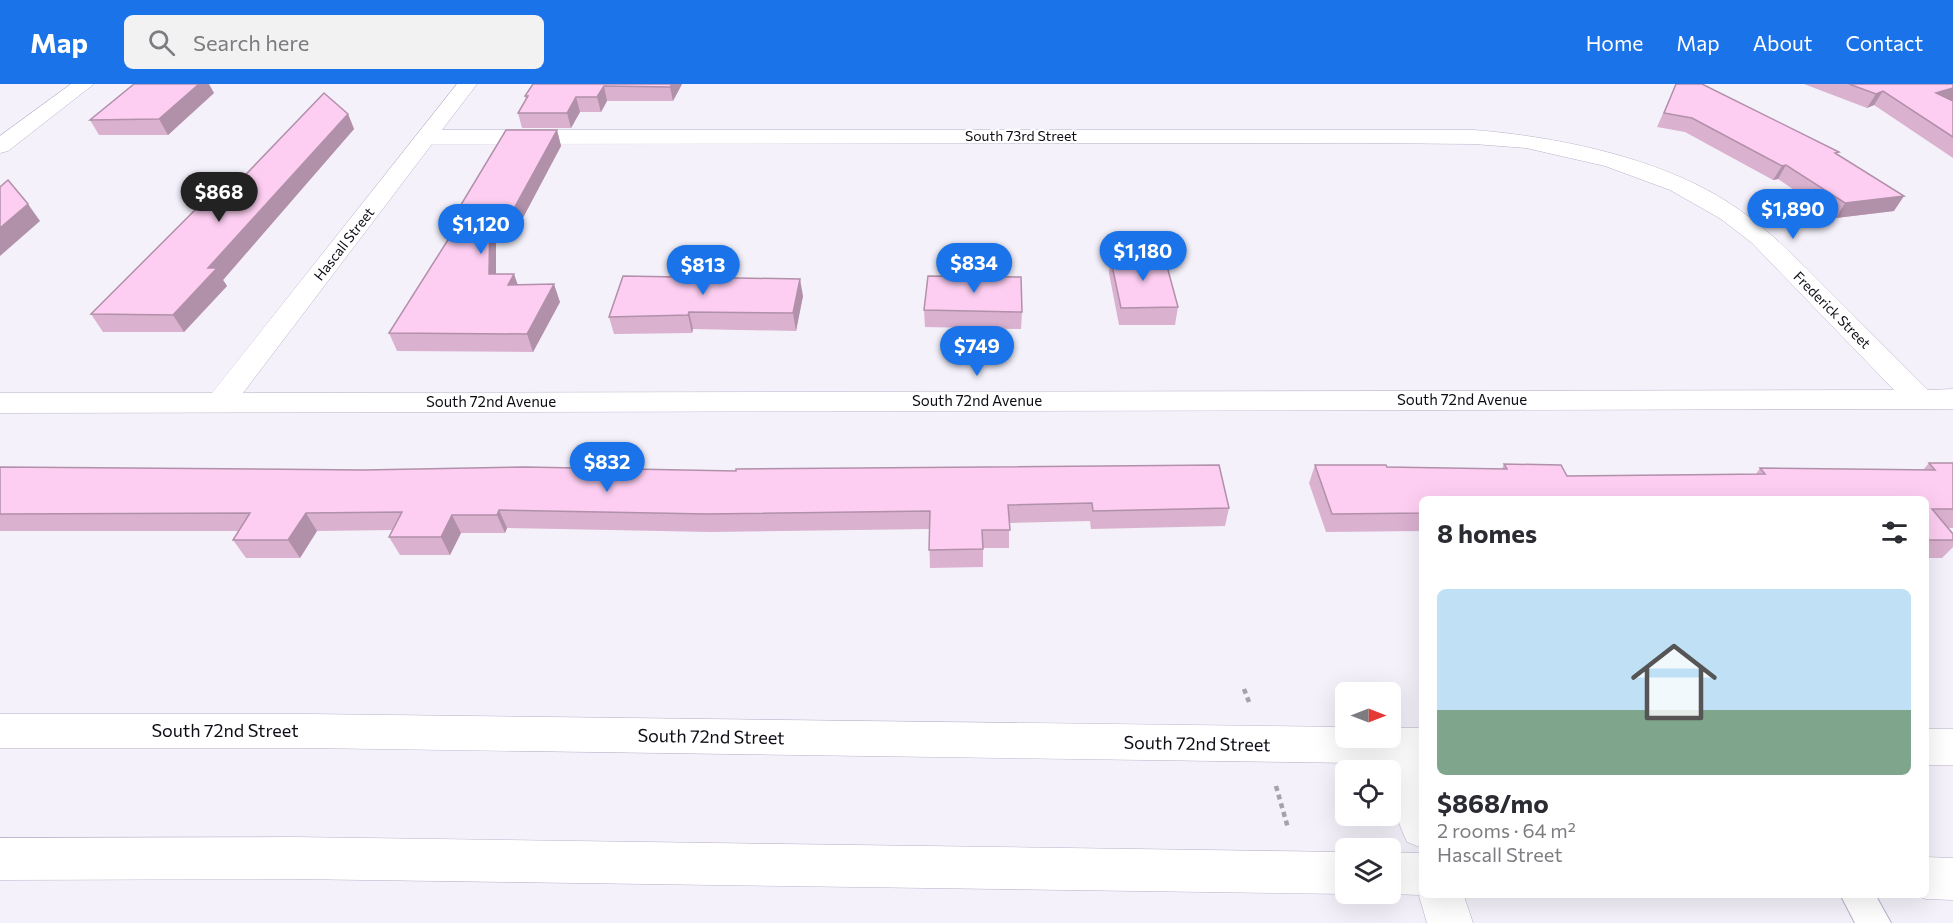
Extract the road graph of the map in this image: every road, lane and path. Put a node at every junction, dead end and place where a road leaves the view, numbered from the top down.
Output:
1 (84, 84) edge
2 (467, 84) edge
3 (427, 137) junction
4 (0, 146) edge
5 (1613, 161) joint
6 (1920, 399) junction
7 (1953, 399) edge
8 (0, 403) edge
9 (220, 403) junction
10 (1244, 689) dead end
11 (0, 731) edge
12 (1264, 745) junction
13 (1410, 746) edge
14 (1929, 747) edge
15 (1953, 747) edge
16 (1419, 808) edge
17 (0, 859) edge
18 (1302, 873) junction
19 (1335, 873) edge
20 (1401, 874) edge
21 (1419, 874) edge
22 (1929, 878) edge
23 (1953, 879) edge
24 (1443, 898) edge
25 (1858, 898) edge
26 (1450, 923) edge
27 (1874, 923) edge

1 - 4 street
2 - 3 street, Hascall Street
3 - 5 street, South 73rd Street
3 - 9 street, Hascall Street
5 - 6 street, Frederick Street
6 - 7 street, South 72nd Avenue
6 - 9 street, South 72nd Avenue
8 - 9 street, South 72nd Avenue
10 - 12 path
11 - 12 street, South 72nd Street
12 - 13 street, South 72nd Street
12 - 18 path
13 - 16 street
14 - 15 street
17 - 18 street
18 - 19 street
20 - 21 street
22 - 23 street
24 - 26 street
25 - 27 lane

